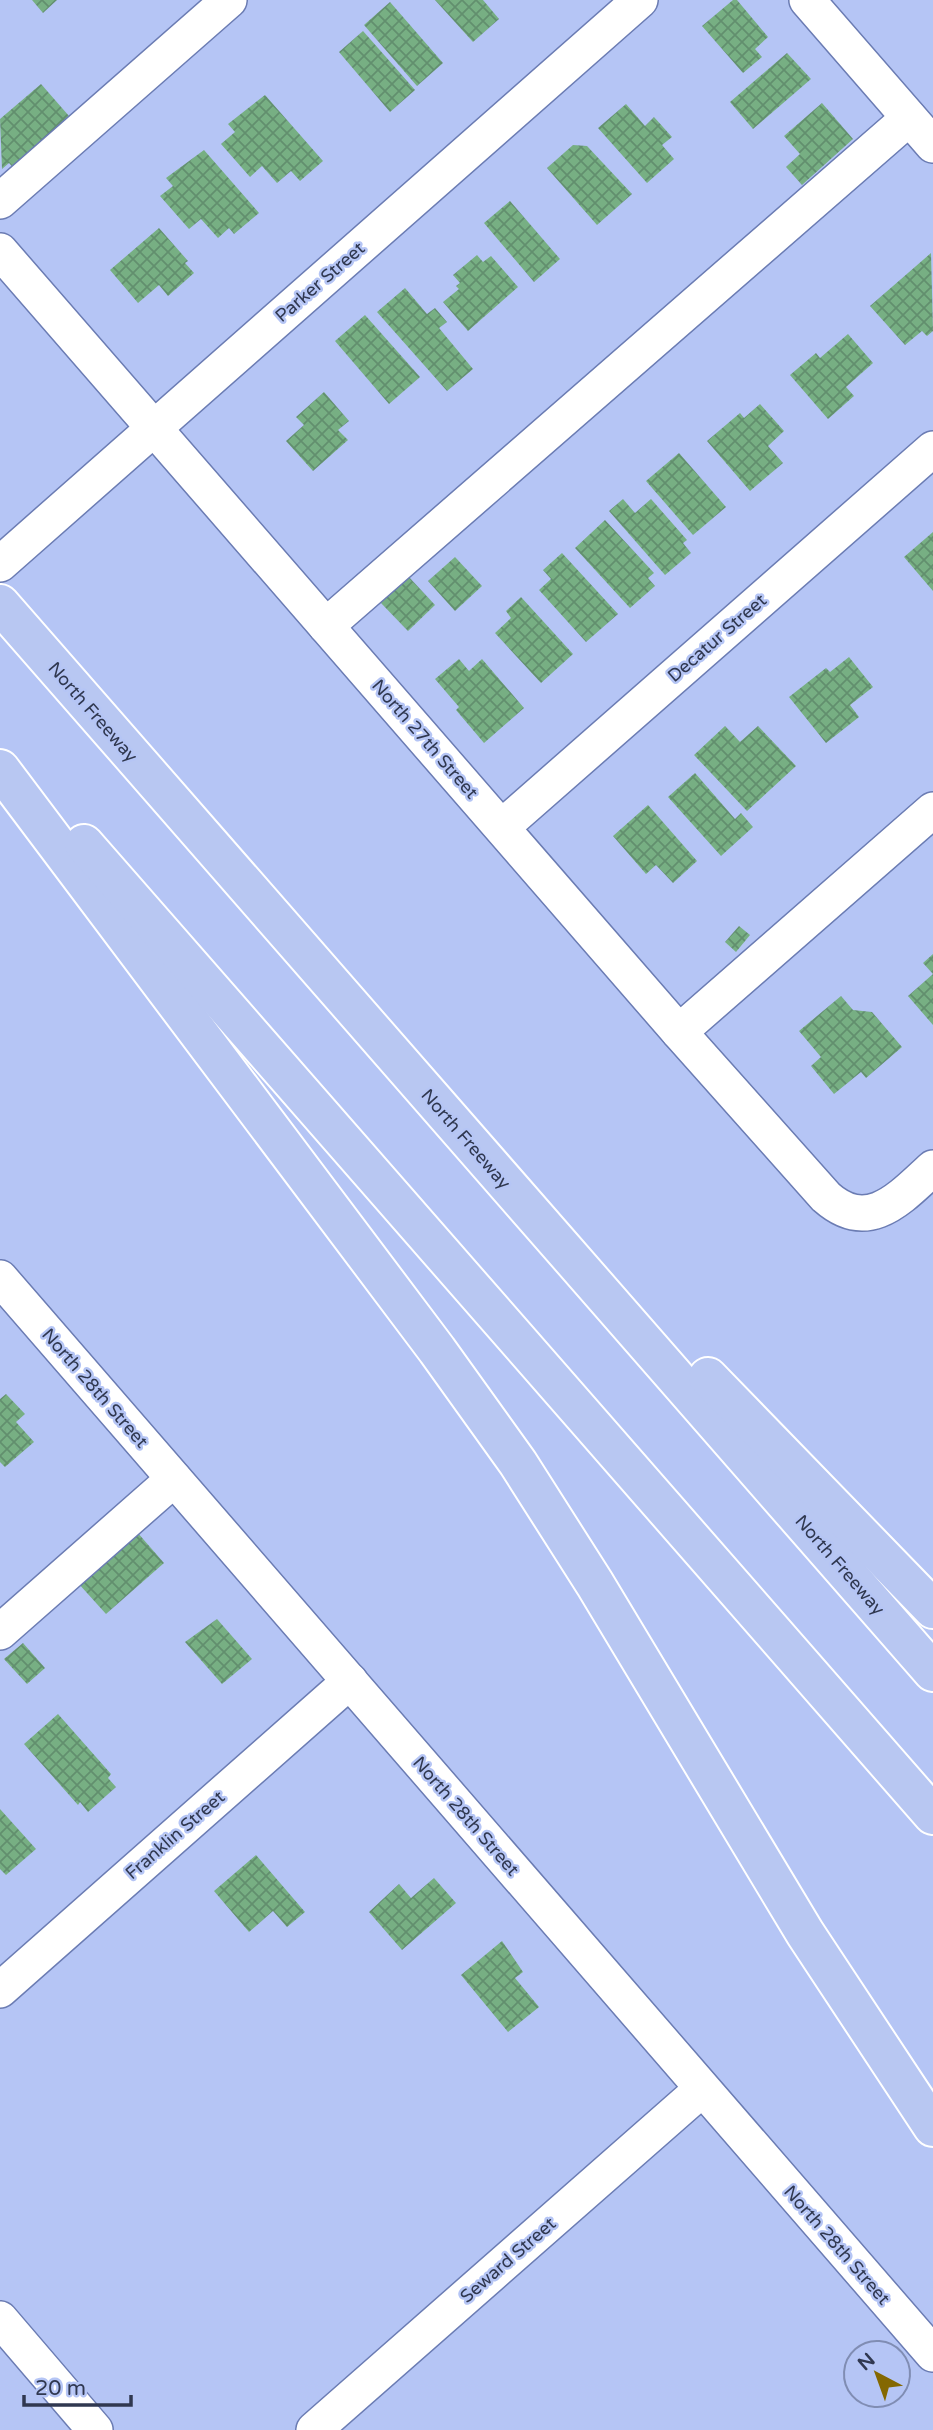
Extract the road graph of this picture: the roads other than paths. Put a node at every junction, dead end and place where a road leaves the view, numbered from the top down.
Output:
1 (229, 0) edge
2 (640, 0) edge
3 (807, 0) edge
4 (909, 118) junction
5 (933, 145) edge
6 (0, 201) edge
7 (0, 251) edge
8 (155, 428) junction
9 (933, 449) edge
10 (0, 564) edge
11 (0, 604) edge
12 (326, 626) junction
13 (0, 747) edge
14 (0, 769) edge
15 (933, 810) edge
16 (502, 827) junction
17 (285, 932) junction
18 (679, 1032) junction
19 (933, 1168) edge
20 (0, 1278) edge
21 (174, 1479) junction
22 (933, 1609) edge
23 (0, 1632) edge
24 (933, 1672) edge
25 (350, 1681) junction
26 (933, 1815) edge
27 (0, 1990) edge
28 (701, 2090) junction
29 (933, 2127) edge
30 (0, 2319) edge
31 (933, 2354) edge
32 (95, 2430) edge
33 (314, 2430) edge

1 - 6 street
2 - 8 street, Parker Street
3 - 4 street
4 - 5 street
4 - 12 street
7 - 8 street, North 27th Street
8 - 10 street, Parker Street
8 - 12 street, North 27th Street
9 - 16 street, Decatur Street
11 - 17 highway, North Freeway
12 - 16 street, North 27th Street
13 - 26 highway
14 - 29 highway
15 - 18 street
16 - 18 street, North 27th Street
17 - 22 highway
17 - 24 highway, North Freeway
18 - 19 street, North 27th Street
20 - 21 street, North 28th Street
21 - 23 street
21 - 25 street, North 28th Street
25 - 27 street, Franklin Street
25 - 28 street, North 28th Street
28 - 31 street, North 28th Street
28 - 33 street, Seward Street
30 - 32 street

